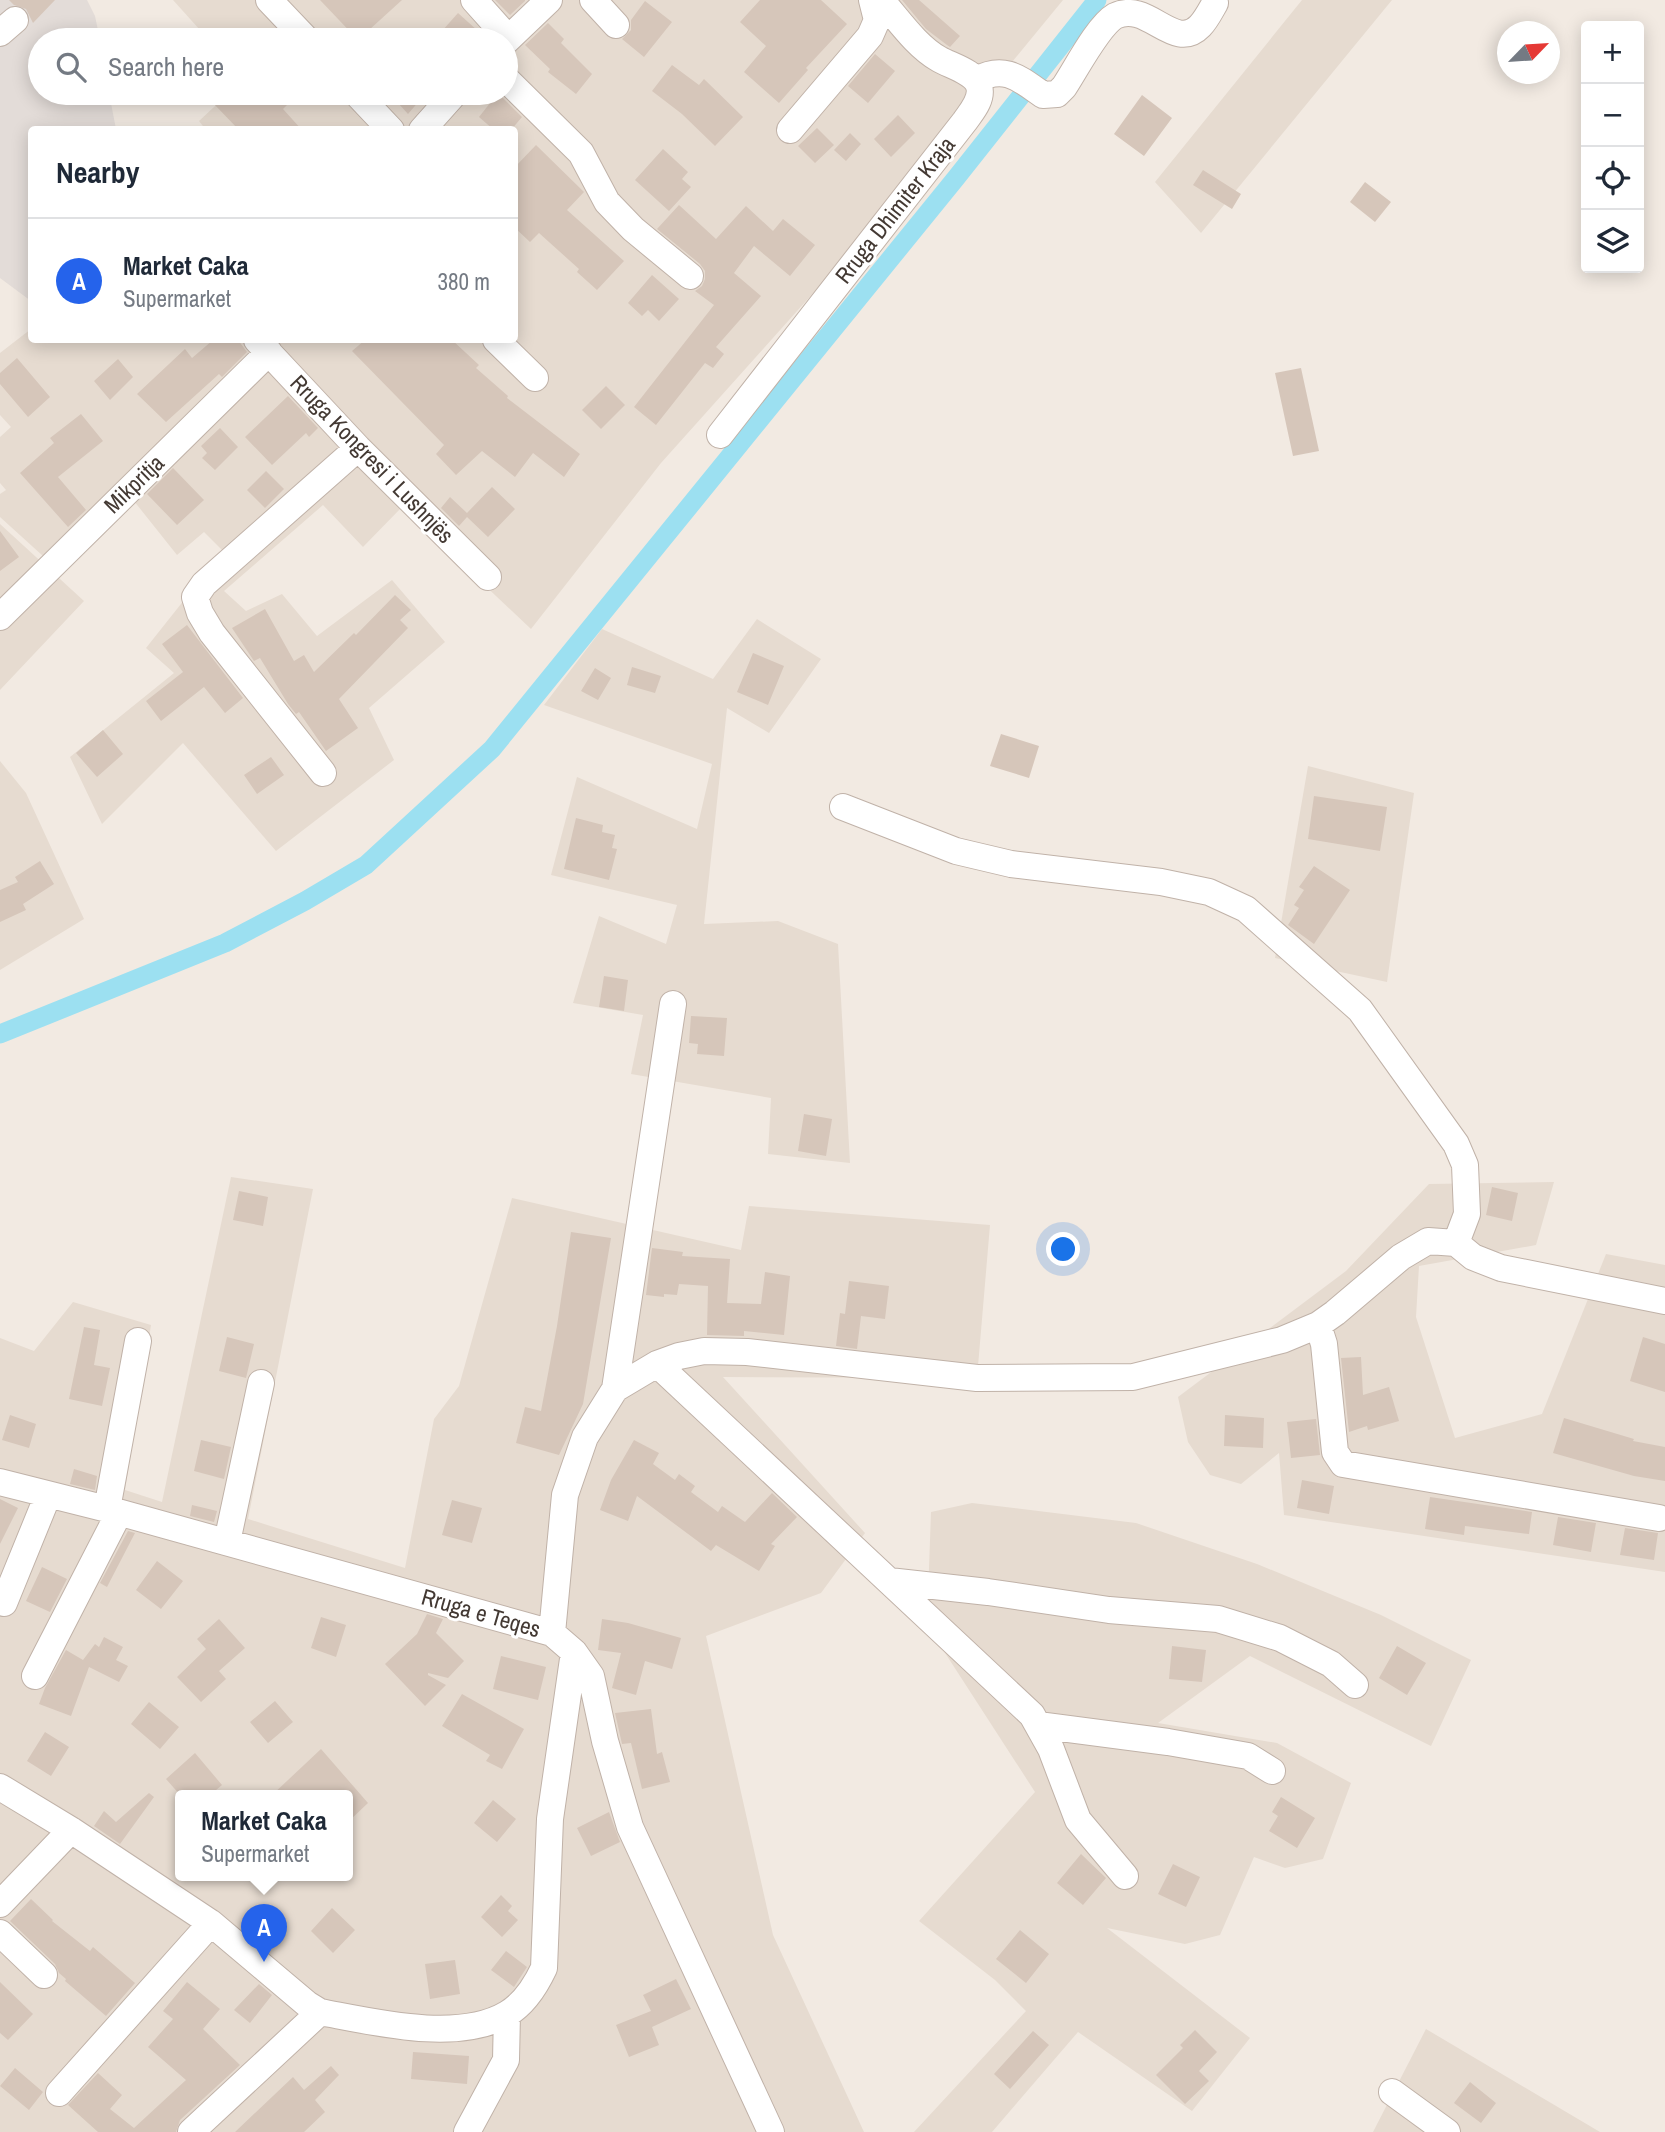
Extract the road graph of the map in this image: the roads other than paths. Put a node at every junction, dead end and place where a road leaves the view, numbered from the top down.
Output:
1 (269, 0) edge
2 (474, 0) edge
3 (549, 0) edge
4 (593, 0) edge
5 (872, 0) edge
6 (881, 0) edge
7 (1215, 3) dead end
8 (616, 25) dead end
9 (296, 28) edge
10 (498, 28) edge
11 (518, 29) edge
12 (976, 80) junction
13 (518, 91) edge
14 (367, 105) edge
15 (445, 105) edge
16 (387, 126) edge
17 (426, 126) edge
18 (790, 130) dead end
19 (690, 275) dead end
20 (499, 343) edge
21 (263, 346) edge
22 (535, 378) dead end
23 (720, 435) dead end
24 (358, 448) junction
25 (488, 577) dead end
26 (0, 585) edge
27 (31, 586) junction
28 (0, 617) edge
29 (323, 773) dead end
30 (843, 807) dead end
31 (673, 1004) dead end
32 (1456, 1243) junction
33 (1665, 1301) edge
34 (1318, 1325) junction
35 (138, 1341) dead end
36 (657, 1364) junction
37 (261, 1383) dead end
38 (615, 1389) junction
39 (0, 1482) edge
40 (48, 1494) junction
41 (113, 1511) junction
42 (1659, 1518) dead end
43 (227, 1542) junction
44 (889, 1581) junction
45 (4, 1603) dead end
46 (552, 1633) junction
47 (574, 1652) junction
48 (35, 1676) dead end
49 (1354, 1685) dead end
50 (1038, 1725) junction
51 (1272, 1771) dead end
52 (0, 1787) edge
53 (71, 1830) junction
54 (1125, 1876) dead end
55 (0, 1904) edge
56 (211, 1923) junction
57 (0, 1933) edge
58 (44, 1975) dead end
59 (320, 2012) junction
60 (507, 2014) junction
61 (1392, 2092) dead end
62 (59, 2093) dead end
63 (191, 2132) edge
64 (467, 2132) edge
65 (771, 2132) edge
66 (1447, 2132) edge

1 - 9 street
2 - 10 street
3 - 11 street
4 - 8 street
5 - 18 street
6 - 12 street
7 - 12 street
12 - 23 street, Rruga Dhimiter Kraja
13 - 19 street
14 - 16 street
15 - 17 street
20 - 22 street
21 - 24 street, Rruga Kongresi i Lushnjës
21 - 27 street, Mikpritja
24 - 25 street, Rruga Kongresi i Lushnjës
24 - 29 street
26 - 27 street
27 - 28 street, Mikpritja
30 - 32 street
31 - 38 street
32 - 33 street
32 - 34 street
34 - 36 street
34 - 42 street
35 - 41 street
36 - 38 street
36 - 44 street
37 - 43 street
38 - 46 street
39 - 40 street, Rruga e Teqes
40 - 41 street, Rruga e Teqes
40 - 45 street
41 - 43 street, Rruga e Teqes
41 - 48 street
43 - 46 street, Rruga e Teqes
44 - 49 street
44 - 50 street
46 - 47 street, Rruga e Teqes
47 - 60 street
47 - 65 street, Rruga e Teqes
50 - 51 street
50 - 54 street
52 - 53 street
53 - 55 street
53 - 56 street
56 - 59 street
56 - 62 street
57 - 58 street
59 - 60 street
59 - 63 street
60 - 64 street
61 - 66 street

